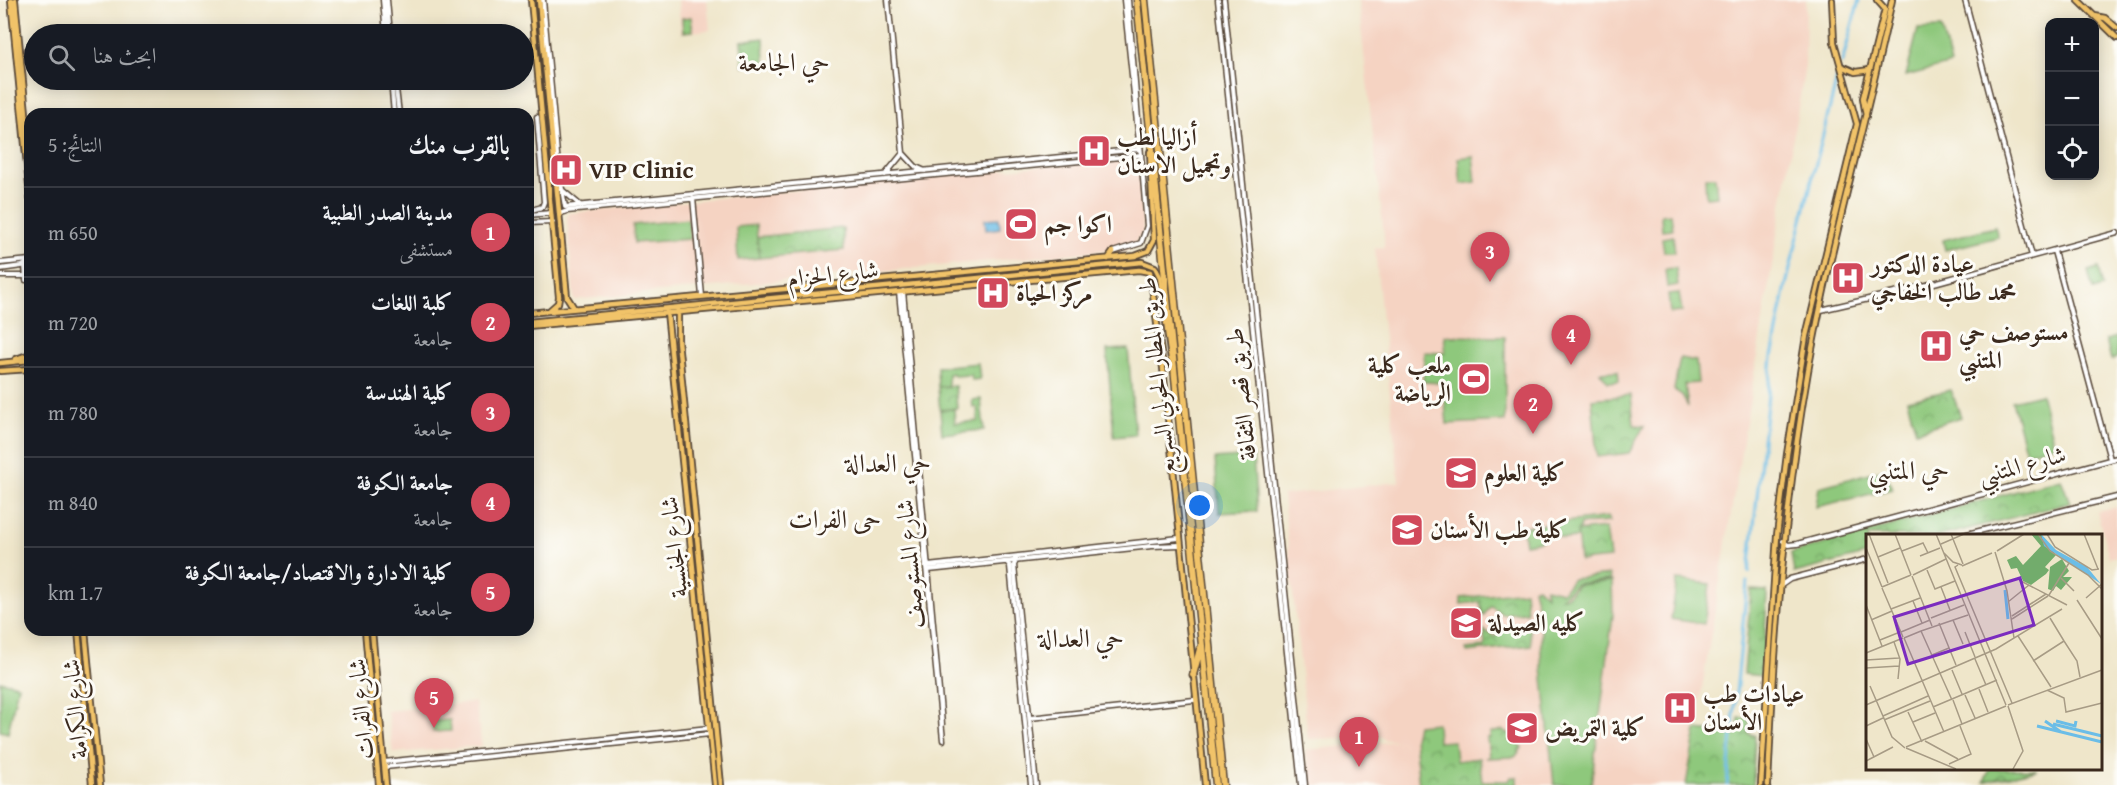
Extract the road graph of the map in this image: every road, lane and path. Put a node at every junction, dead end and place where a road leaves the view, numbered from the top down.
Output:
1 (13, 0) edge
2 (385, 0) edge
3 (531, 0) edge
4 (539, 0) edge
5 (543, 0) edge
6 (888, 0) edge
7 (1126, 0) edge
8 (1137, 0) edge
9 (1145, 0) edge
10 (1218, 0) edge
11 (1224, 0) edge
12 (1832, 0) edge
13 (1877, 0) edge
14 (1892, 0) edge
15 (1965, 0) edge
16 (2078, 0) edge
17 (2095, 16) junction
18 (387, 24) edge
19 (533, 24) edge
20 (544, 28) junction
21 (2117, 28) edge
22 (534, 29) edge
23 (2117, 38) edge
24 (1840, 66) junction
25 (1870, 70) junction
26 (393, 90) edge
27 (395, 90) edge
28 (548, 96) junction
29 (541, 97) junction
30 (394, 108) edge
31 (398, 108) edge
32 (551, 108) junction
33 (542, 109) junction
34 (24, 111) edge
35 (537, 117) dead end
36 (1866, 119) junction
37 (1152, 143) junction
38 (1140, 149) junction
39 (903, 153) junction
40 (1106, 156) junction
41 (1142, 156) junction
42 (554, 159) junction
43 (558, 165) junction
44 (1000, 166) junction
45 (926, 172) junction
46 (883, 176) junction
47 (832, 183) junction
48 (560, 188) junction
49 (692, 197) junction
50 (581, 206) junction
51 (534, 209) edge
52 (563, 211) junction
53 (552, 213) junction
54 (534, 214) edge
55 (553, 222) junction
56 (534, 223) edge
57 (2117, 232) edge
58 (2054, 251) junction
59 (1113, 252) joint
60 (2032, 256) junction
61 (1108, 259) junction
62 (0, 263) edge
63 (24, 263) edge
64 (24, 263) edge
65 (1074, 268) junction
66 (0, 269) edge
67 (888, 271) dead end
68 (944, 274) junction
69 (930, 275) junction
70 (0, 276) edge
71 (1074, 276) junction
72 (24, 277) edge
73 (980, 278) junction
74 (889, 279) junction
75 (945, 281) junction
76 (931, 282) junction
77 (981, 284) junction
78 (566, 285) junction
79 (558, 286) junction
80 (762, 291) junction
81 (747, 292) junction
82 (901, 292) junction
83 (821, 293) junction
84 (702, 296) junction
85 (840, 297) junction
86 (763, 298) junction
87 (749, 300) junction
88 (574, 308) junction
89 (663, 309) junction
90 (678, 310) junction
91 (1821, 310) junction
92 (549, 311) junction
93 (534, 312) edge
94 (641, 313) junction
95 (669, 313) junction
96 (534, 322) edge
97 (548, 322) junction
98 (534, 325) edge
99 (24, 356) edge
100 (24, 361) edge
101 (8, 362) junction
102 (1802, 362) junction
103 (0, 363) edge
104 (1809, 364) junction
105 (24, 369) edge
106 (13, 370) junction
107 (0, 371) edge
108 (1175, 373) junction
109 (1800, 373) junction
110 (1808, 374) junction
111 (14, 378) dead end
112 (1264, 383) junction
113 (1258, 384) junction
114 (1266, 397) junction
115 (1259, 398) junction
116 (2117, 458) edge
117 (2110, 459) junction
118 (918, 468) junction
119 (687, 496) junction
120 (694, 497) junction
121 (2117, 497) edge
122 (694, 504) junction
123 (688, 505) junction
124 (1190, 529) junction
125 (1198, 529) junction
126 (1967, 534) edge
127 (1179, 537) junction
128 (1199, 540) junction
129 (1191, 541) junction
130 (1783, 541) junction
131 (1171, 542) junction
132 (1797, 544) junction
133 (1180, 545) junction
134 (1049, 555) junction
135 (1781, 558) junction
136 (1017, 560) junction
137 (1866, 560) edge
138 (1010, 564) junction
139 (955, 565) junction
140 (928, 568) junction
141 (1280, 571) junction
142 (1779, 574) junction
143 (1790, 579) junction
144 (1778, 588) junction
145 (930, 603) junction
146 (79, 636) edge
147 (86, 636) edge
148 (365, 636) edge
149 (373, 636) edge
150 (1201, 640) junction
151 (1193, 675) junction
152 (1024, 689) junction
153 (1766, 692) junction
154 (1773, 692) junction
155 (1194, 700) junction
156 (710, 704) junction
157 (1030, 718) junction
158 (710, 731) junction
159 (628, 736) junction
160 (943, 740) dead end
161 (567, 742) junction
162 (628, 742) junction
163 (567, 748) junction
164 (492, 753) junction
165 (384, 764) junction
166 (1034, 783) edge
167 (92, 785) edge
168 (100, 785) edge
169 (379, 785) edge
170 (386, 785) edge
171 (715, 785) edge
172 (721, 785) edge
173 (1205, 785) edge
174 (1216, 785) edge
175 (1223, 785) edge
176 (1303, 785) edge
177 (1761, 785) edge
178 (1768, 785) edge

1 - 34 main road
2 - 18 street
3 - 19 main road
4 - 20 main road
5 - 20 street
6 - 39 street
7 - 38 street
7 - 41 street
8 - 37 highway, طريق المطار الحولي السريع
9 - 125 highway, طريق المطار الحولي السريع
10 - 113 street, طريق قصر الثقافة
11 - 112 street, طريق قصر الثقافة
12 - 24 main road
13 - 25 main road
14 - 36 main road
15 - 60 street
16 - 17 main road
17 - 21 main road
17 - 23 main road
20 - 28 main road
20 - 32 street
22 - 29 main road
24 - 25 main road
24 - 102 main road
25 - 36 main road
26 - 30 street
27 - 31 street
28 - 29 main road
28 - 32 main road
29 - 33 main road
32 - 33 main road
32 - 42 main road
32 - 43 street
33 - 53 main road
35 - 51 street
36 - 91 main road
37 - 61 main road, شارع الحزام
37 - 108 highway, طريق المطار الحولي السريع
38 - 40 street
38 - 41 street
39 - 45 street
39 - 46 street
40 - 41 street
40 - 44 street
41 - 59 street
42 - 43 main road
42 - 52 main road
43 - 48 street
44 - 45 street
44 - 47 street
45 - 46 street
46 - 47 street
47 - 49 street
48 - 50 street
48 - 52 street
49 - 50 street
49 - 52 street
49 - 84 street
50 - 52 street
52 - 78 main road
53 - 54 street
53 - 55 main road
55 - 56 street
55 - 79 main road
57 - 58 street
58 - 60 street
58 - 117 street
59 - 61 main road
60 - 91 street
61 - 68 main road, شارع الحزام
62 - 63 street
64 - 66 street
65 - 71 main road
65 - 73 main road, شارع الحزام
65 - 108 main road, شارع الحزام
67 - 74 main road
68 - 69 main road, شارع الحزام
68 - 75 main road
69 - 74 main road, شارع الحزام
69 - 76 main road
70 - 72 street
71 - 77 main road
71 - 127 main road
73 - 75 main road, شارع الحزام
73 - 77 main road
74 - 80 main road, شارع الحزام
75 - 76 main road, شارع الحزام
76 - 83 main road, شارع الحزام
77 - 82 main road
78 - 79 main road
78 - 88 main road
79 - 92 main road
80 - 81 main road, شارع الحزام
80 - 86 main road
81 - 84 main road, شارع الحزام
81 - 87 main road
82 - 85 main road
82 - 118 street, شارع المستوصف
83 - 85 main road
83 - 86 main road, شارع الحزام
84 - 88 main road, شارع الحزام
85 - 90 main road
86 - 87 main road, شارع الحزام
87 - 90 main road, شارع الحزام
88 - 92 main road, شارع الحزام
89 - 90 main road, شارع الحزام
89 - 94 main road, شارع الحزام
89 - 95 main road
90 - 95 main road
90 - 120 main road, شارع الجنسية
91 - 104 main road
92 - 93 main road, شارع الحزام
94 - 95 main road
94 - 97 main road
95 - 119 main road, شارع الجنسية
96 - 97 main road
97 - 98 main road
99 - 101 main road
100 - 101 main road
101 - 103 main road
102 - 104 main road
102 - 109 main road
104 - 110 main road
105 - 106 main road
106 - 107 main road
106 - 111 main road
108 - 124 highway, طريق المطار الحولي السريع
109 - 110 main road
109 - 153 main road
110 - 130 main road
112 - 113 street
112 - 114 street, طريق قصر الثقافة
113 - 115 street, طريق قصر الثقافة
114 - 115 street
114 - 141 street, طريق قصر الثقافة
115 - 141 street, طريق قصر الثقافة
116 - 117 street, شارع المتنبي
117 - 132 street, شارع المتنبي
118 - 140 street, شارع المستوصف
118 - 145 street, شارع المستوصف
119 - 120 main road
119 - 123 main road, شارع الجنسية
120 - 122 main road, شارع الجنسية
121 - 126 street
122 - 123 main road
122 - 156 main road, شارع الجنسية
123 - 156 main road, شارع الجنسية
124 - 125 highway
124 - 129 highway, طريق المطار الحولي السريع
125 - 128 highway, طريق المطار الحولي السريع
127 - 131 street
127 - 133 main road
128 - 129 highway
128 - 175 highway, طريق المطار الحولي السريع
129 - 150 highway, طريق المطار الحولي السريع
130 - 132 street, شارع المتنبي
130 - 135 main road
131 - 133 street
131 - 134 street
132 - 135 street, شارع المتنبي
133 - 151 main road
134 - 136 street
134 - 139 street
135 - 142 main road
136 - 138 street
136 - 138 street
137 - 143 street
138 - 139 street
138 - 152 street
139 - 140 street
140 - 145 street, شارع المستوصف
141 - 176 street, طريق قصر الثقافة
142 - 143 street
142 - 144 main road
143 - 144 street
144 - 154 main road
145 - 160 street, شارع المستوصف
146 - 167 main road, شارع الكرامة
147 - 168 main road, شارع الكرامة
148 - 169 main road, شارع الفرات
149 - 165 main road, شارع الفرات
150 - 151 highway
150 - 174 highway, طريق المطار الحولي السريع
151 - 155 main road
152 - 157 street
152 - 166 street
153 - 154 main road
153 - 177 main road
154 - 178 main road
155 - 157 street
155 - 173 main road
156 - 158 main road, شارع الجنسية
156 - 172 main road, شارع الجنسية
157 - 166 street
158 - 159 street
158 - 162 street
158 - 171 main road, شارع الجنسية
159 - 161 street
159 - 162 street
161 - 163 street
161 - 164 street
162 - 163 street
163 - 164 street
164 - 165 street
165 - 170 main road, شارع الفرات

